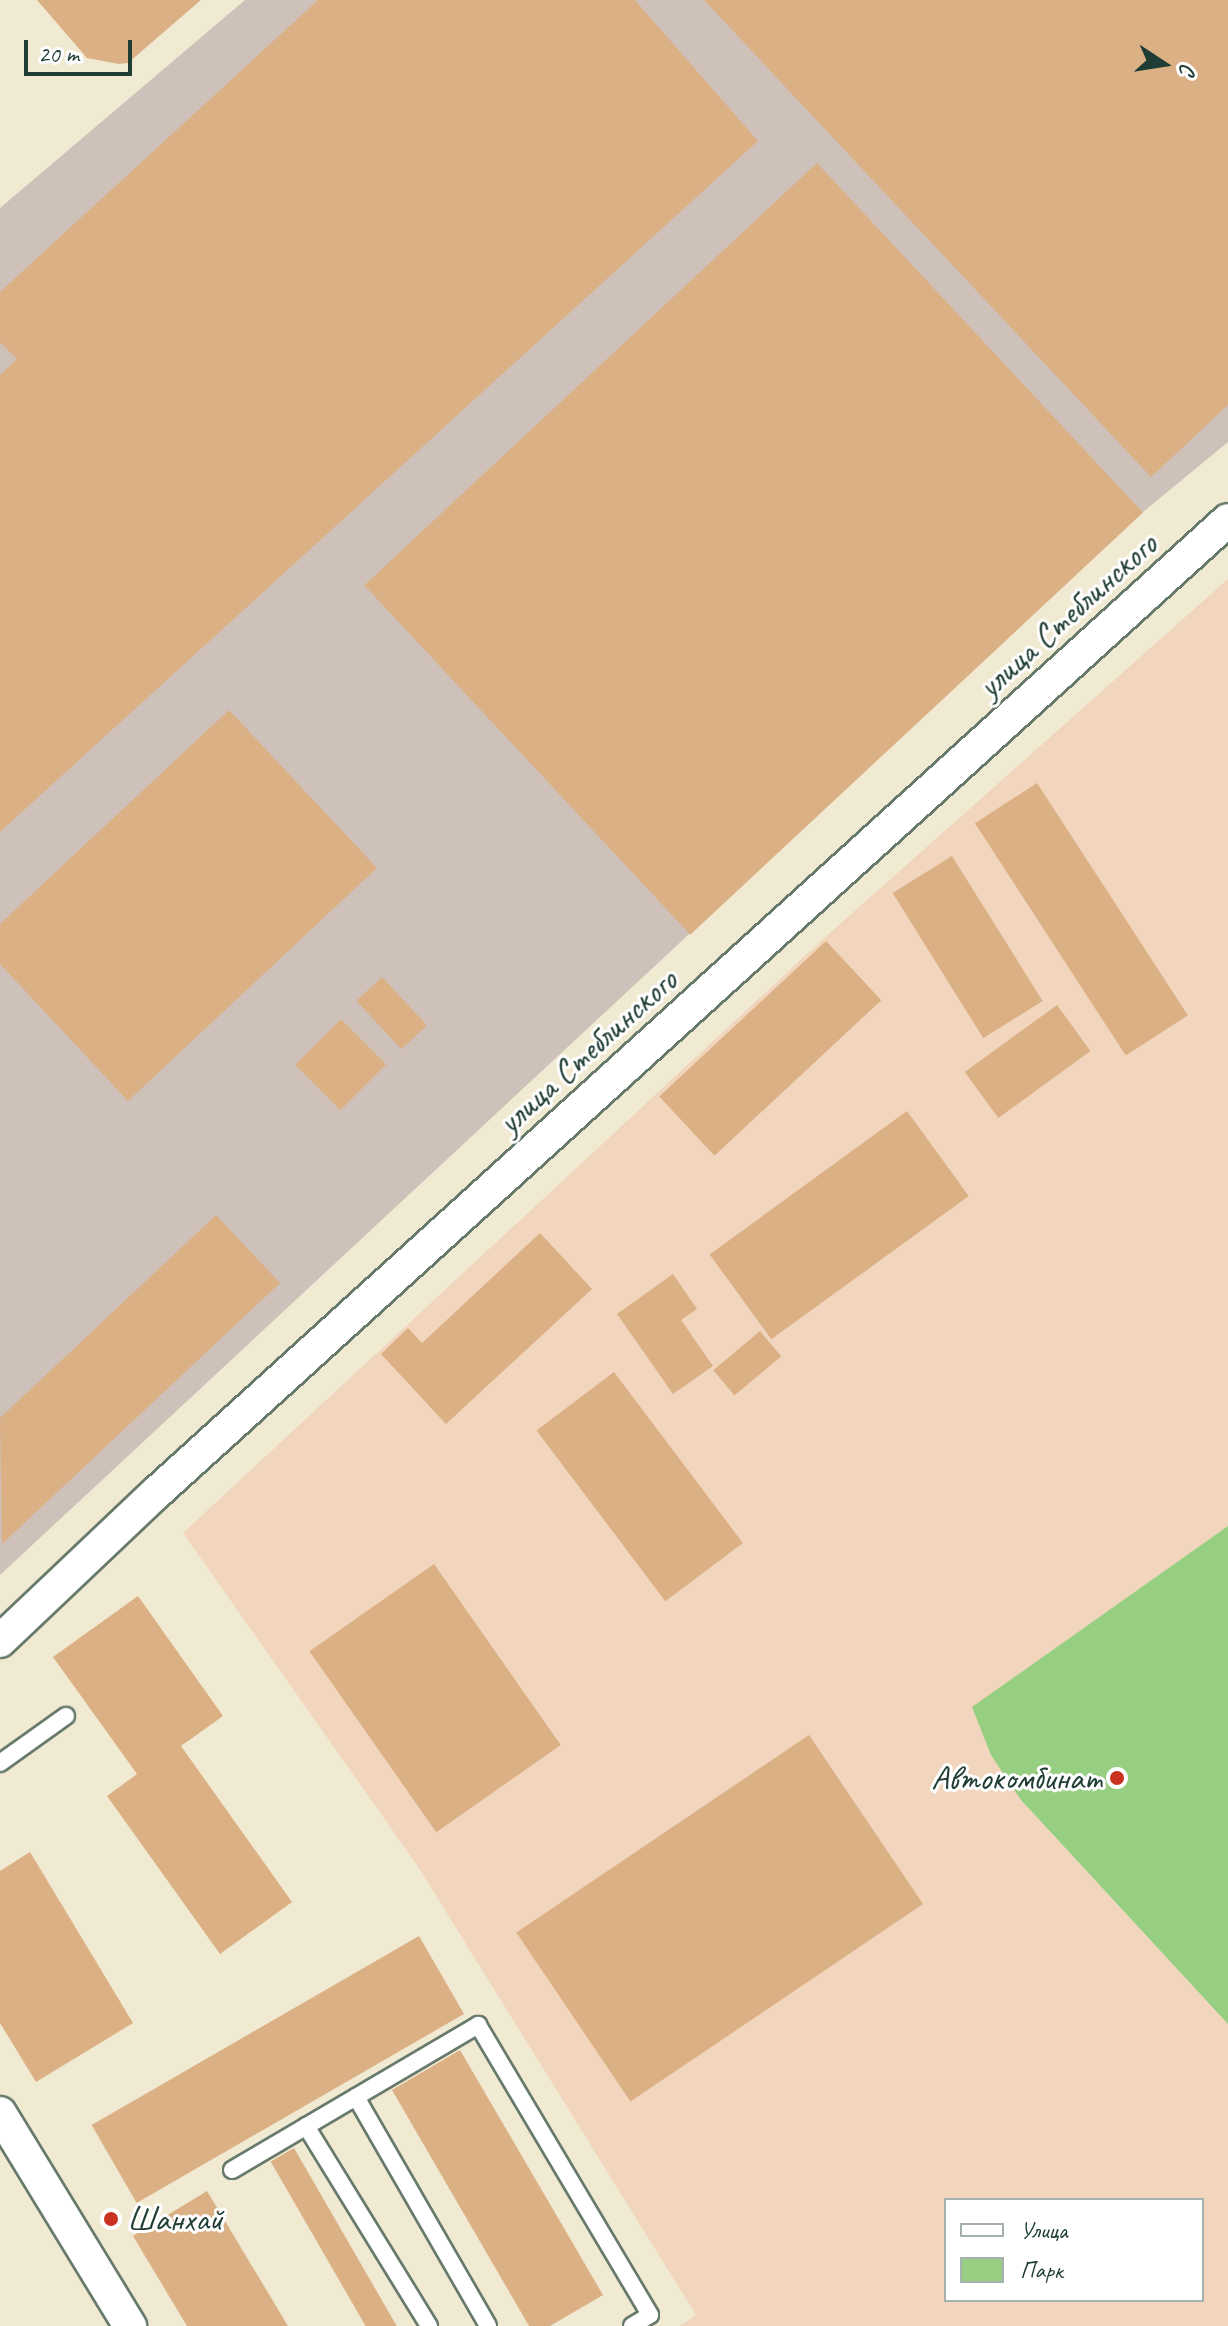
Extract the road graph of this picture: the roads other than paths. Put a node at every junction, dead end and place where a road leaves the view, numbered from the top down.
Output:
1 (1228, 520) edge
2 (0, 1641) edge
3 (66, 1716) dead end
4 (0, 1763) edge
5 (356, 2097) junction
6 (0, 2113) edge
7 (306, 2126) junction
8 (232, 2170) dead end
9 (130, 2326) edge
10 (429, 2326) edge
11 (488, 2326) edge
12 (632, 2326) edge

1 - 2 street, улица Стеблинского
3 - 4 lane
5 - 7 lane
5 - 11 lane
5 - 12 lane
6 - 9 street
7 - 8 lane
7 - 10 lane

